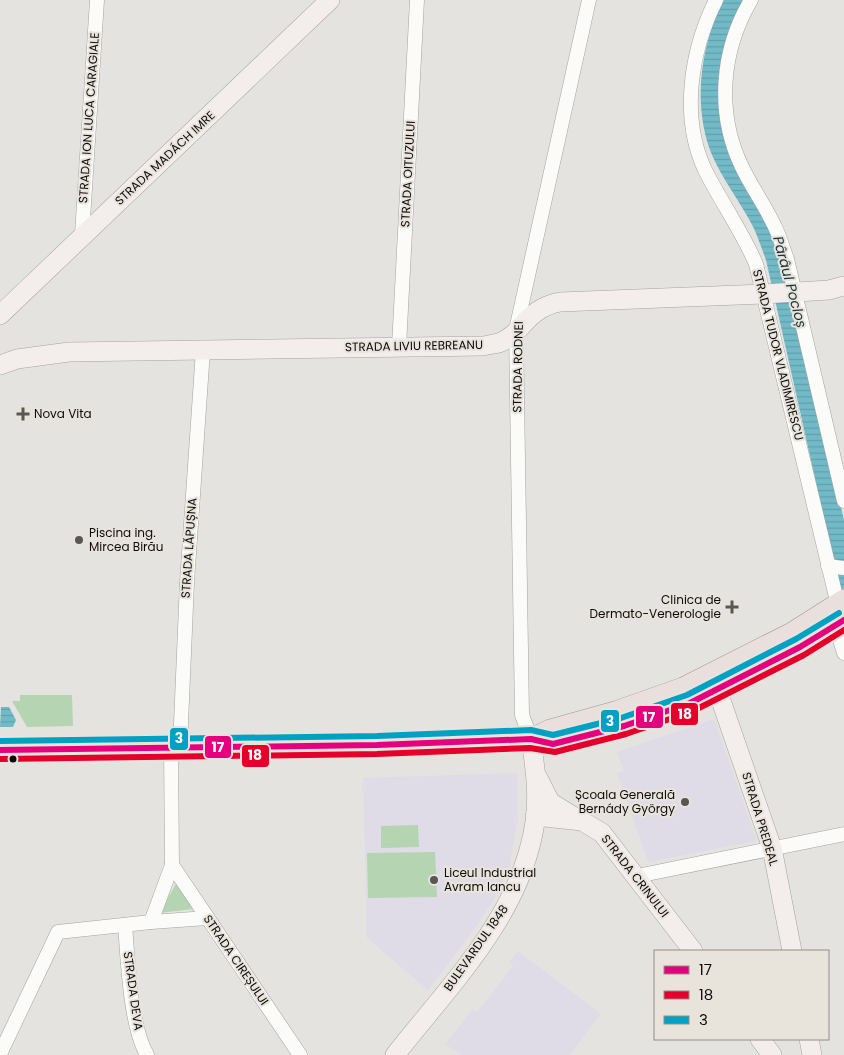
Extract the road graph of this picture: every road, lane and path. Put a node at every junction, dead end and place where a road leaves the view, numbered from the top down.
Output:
1 (97, 0) edge
2 (330, 0) edge
3 (417, 0) edge
4 (589, 0) edge
5 (716, 0) edge
6 (751, 0) edge
7 (82, 236) junction
8 (844, 286) edge
9 (795, 291) junction
10 (768, 293) junction
11 (0, 315) edge
12 (516, 330) junction
13 (399, 348) junction
14 (203, 350) junction
15 (0, 365) edge
16 (844, 501) edge
17 (828, 566) junction
18 (844, 568) edge
19 (841, 612) edge
20 (844, 653) edge
21 (717, 689) junction
22 (531, 739) junction
23 (175, 747) junction
24 (0, 750) edge
25 (537, 776) junction
26 (535, 816) junction
27 (582, 821) junction
28 (844, 834) edge
29 (772, 848) junction
30 (172, 865) junction
31 (636, 876) junction
32 (207, 918) junction
33 (151, 922) junction
34 (125, 925) junction
35 (693, 950) edge
36 (792, 950) edge
37 (761, 1040) edge
38 (809, 1040) edge
39 (0, 1054) edge
40 (147, 1055) edge
41 (300, 1055) edge
42 (395, 1055) edge
43 (772, 1055) edge
44 (812, 1055) edge

1 - 7 street, STRADA ION LUCA CARAGIALE
2 - 7 street, STRADA MADÁCH IMRE
3 - 13 street, STRADA OITUZULUI
4 - 12 street, STRADA RODNEI
5 - 10 street, STRADA TUDOR VLADIMIRESCU
6 - 9 street
7 - 11 street, STRADA MADÁCH IMRE
8 - 9 street, STRADA LIVIU REBREANU
9 - 10 street, STRADA LIVIU REBREANU
9 - 16 street
10 - 12 street, STRADA LIVIU REBREANU
10 - 17 street, STRADA TUDOR VLADIMIRESCU
12 - 13 street, STRADA LIVIU REBREANU
12 - 22 street, STRADA RODNEI
13 - 14 street, STRADA LIVIU REBREANU
14 - 15 street, STRADA LIVIU REBREANU
14 - 23 street, STRADA LĂPUȘNA
17 - 18 street
17 - 19 street, STRADA TUDOR VLADIMIRESCU
19 - 20 street, STRADA TUDOR VLADIMIRESCU
19 - 21 main road
19 - 22 main road
21 - 22 main road
21 - 29 street, STRADA PREDEAL
22 - 23 main road
22 - 25 street, BULEVARDUL 1848
23 - 24 main road
23 - 30 street, STRADA LĂPUȘNA
25 - 26 street, BULEVARDUL 1848
25 - 27 street
26 - 27 street, STRADA CRINULUI
26 - 42 street, BULEVARDUL 1848
27 - 31 street, STRADA CRINULUI
28 - 29 street
29 - 31 street
29 - 36 street, STRADA PREDEAL
30 - 32 street, STRADA CIREȘULUI
30 - 33 street
31 - 35 street, STRADA CRINULUI
32 - 33 street
32 - 41 street, STRADA CIREȘULUI
33 - 34 street
34 - 39 street
34 - 40 street, STRADA DEVA
37 - 43 street
38 - 44 street

